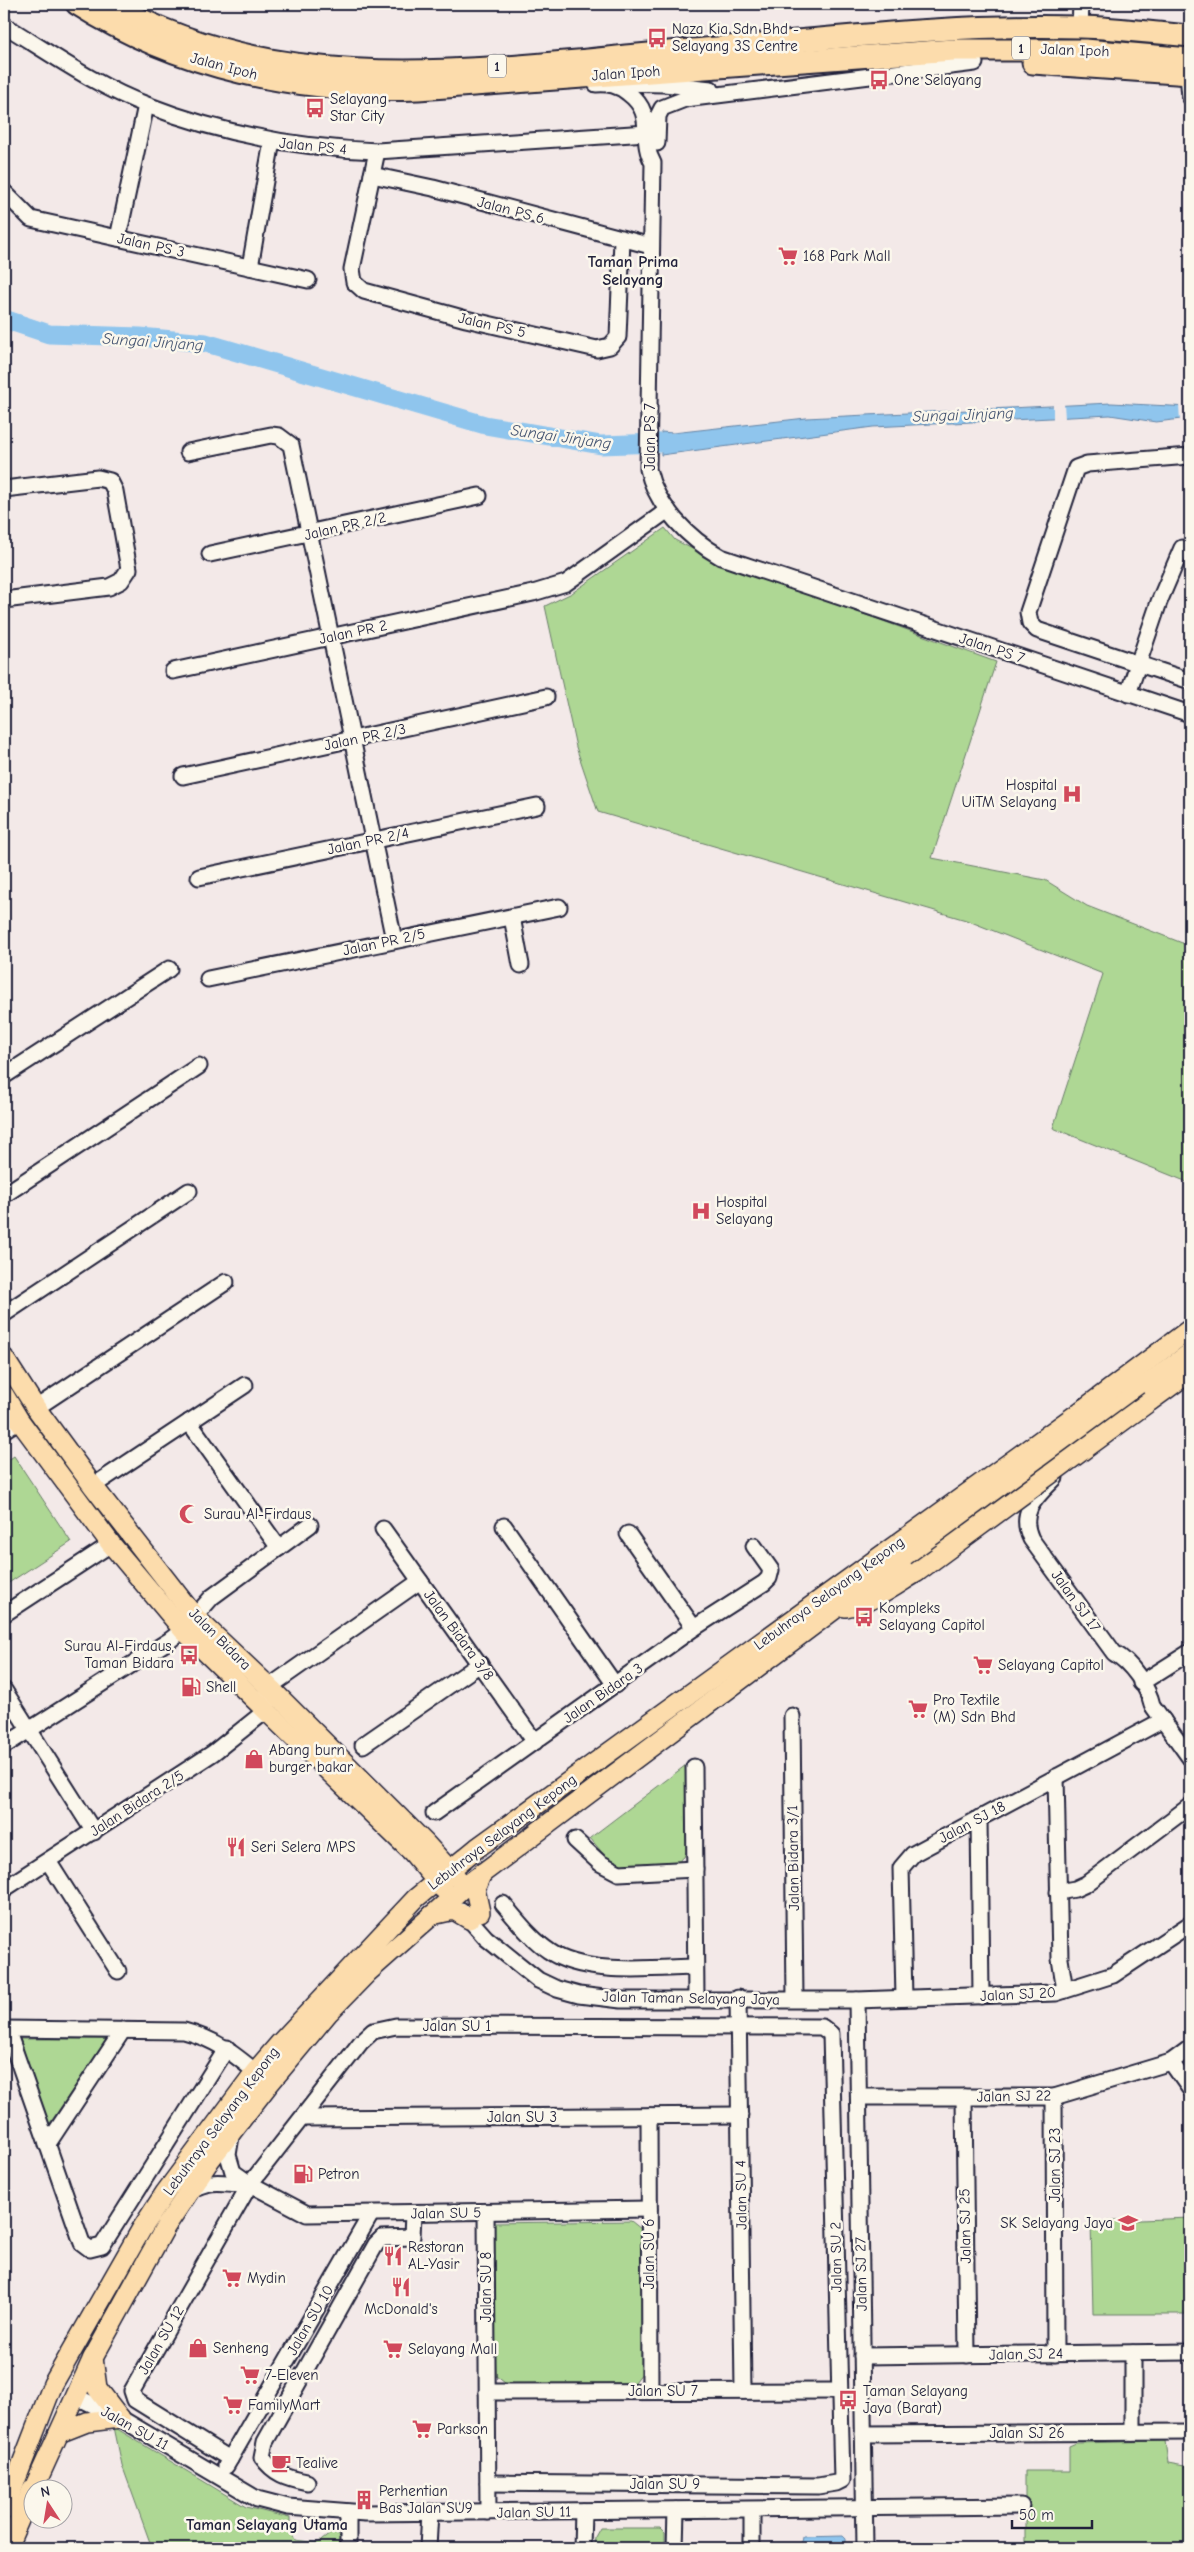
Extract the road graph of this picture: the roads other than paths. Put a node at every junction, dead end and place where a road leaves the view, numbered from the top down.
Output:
1 (77, 4) edge
2 (111, 4) edge
3 (1081, 4) edge
4 (4, 25) edge
5 (1080, 27) junction
6 (1190, 36) edge
7 (852, 57) junction
8 (975, 63) junction
9 (1189, 69) edge
10 (610, 83) junction
11 (460, 86) junction
12 (737, 92) junction
13 (1190, 97) edge
14 (146, 105) junction
15 (647, 133) junction
16 (272, 141) junction
17 (377, 151) junction
18 (653, 163) junction
19 (372, 175) junction
20 (4, 192) edge
21 (118, 238) junction
22 (622, 240) junction
23 (650, 246) junction
24 (250, 267) junction
25 (308, 280) dead end
26 (188, 452) dead end
27 (1190, 456) edge
28 (654, 487) junction
29 (4, 489) edge
30 (479, 496) dead end
31 (668, 510) junction
32 (650, 522) junction
33 (682, 525) junction
34 (309, 534) junction
35 (1186, 550) edge
36 (210, 554) dead end
37 (4, 600) edge
38 (331, 637) junction
39 (1138, 664) junction
40 (173, 671) dead end
41 (1190, 682) edge
42 (1128, 694) junction
43 (546, 697) dead end
44 (1190, 714) edge
45 (352, 740) junction
46 (183, 776) dead end
47 (538, 806) dead end
48 (373, 840) junction
49 (199, 877) dead end
50 (559, 907) dead end
51 (512, 916) junction
52 (394, 940) junction
53 (521, 965) dead end
54 (169, 969) dead end
55 (208, 979) dead end
56 (199, 1066) dead end
57 (4, 1076) edge
58 (189, 1191) dead end
59 (4, 1195) edge
60 (226, 1282) dead end
61 (4, 1314) edge
62 (1190, 1328) edge
63 (1190, 1353) edge
64 (4, 1358) edge
65 (1190, 1372) edge
66 (245, 1385) dead end
67 (4, 1395) edge
68 (36, 1408) junction
69 (189, 1422) junction
70 (11, 1425) edge
71 (1075, 1437) junction
72 (93, 1486) junction
73 (310, 1525) dead end
74 (504, 1526) dead end
75 (384, 1529) dead end
76 (628, 1534) dead end
77 (111, 1544) junction
78 (754, 1546) dead end
79 (279, 1548) junction
80 (420, 1581) junction
81 (835, 1609) junction
82 (4, 1614) edge
83 (189, 1623) junction
84 (694, 1628) junction
85 (1190, 1652) edge
86 (480, 1664) junction
87 (1141, 1684) junction
88 (615, 1685) junction
89 (269, 1687) junction
90 (4, 1690) edge
91 (266, 1711) junction
92 (792, 1716) dead end
93 (1163, 1720) junction
94 (29, 1730) junction
95 (535, 1742) junction
96 (363, 1745) dead end
97 (4, 1746) edge
98 (1190, 1758) edge
99 (694, 1768) dead end
100 (1056, 1777) junction
101 (1190, 1806) edge
102 (434, 1813) dead end
103 (979, 1818) junction
104 (94, 1832) junction
105 (575, 1840) dead end
106 (418, 1847) junction
107 (476, 1848) junction
108 (48, 1861) junction
109 (695, 1869) junction
110 (482, 1873) junction
111 (442, 1875) junction
112 (4, 1889) edge
113 (457, 1892) junction
114 (1058, 1892) junction
115 (416, 1898) junction
116 (503, 1904) dead end
117 (430, 1915) junction
118 (474, 1916) junction
119 (1189, 1928) edge
120 (696, 1967) junction
121 (118, 1971) dead end
122 (1065, 1990) junction
123 (981, 1996) junction
124 (738, 1998) junction
125 (904, 1998) junction
126 (696, 1999) junction
127 (795, 1999) junction
128 (857, 2000) junction
129 (738, 2026) junction
130 (5, 2029) edge
131 (123, 2030) junction
132 (831, 2034) joint
133 (227, 2048) junction
134 (1190, 2048) edge
135 (1172, 2062) junction
136 (262, 2078) junction
137 (1190, 2089) edge
138 (858, 2097) junction
139 (964, 2097) junction
140 (1054, 2097) junction
141 (740, 2115) junction
142 (649, 2116) junction
143 (304, 2118) junction
144 (232, 2130) junction
145 (47, 2144) junction
146 (250, 2184) junction
147 (190, 2190) junction
148 (649, 2209) junction
149 (486, 2212) junction
150 (413, 2213) junction
151 (371, 2214) junction
152 (85, 2327) junction
153 (1190, 2352) edge
154 (1133, 2353) junction
155 (1055, 2354) junction
156 (967, 2355) junction
157 (862, 2356) junction
158 (93, 2358) junction
159 (650, 2391) junction
160 (743, 2391) junction
161 (839, 2391) junction
162 (487, 2392) junction
163 (75, 2396) junction
164 (120, 2418) junction
165 (1133, 2432) junction
166 (1190, 2432) edge
167 (60, 2433) junction
168 (863, 2434) junction
169 (230, 2459) junction
170 (220, 2478) junction
171 (38, 2480) edge
172 (842, 2480) joint
173 (307, 2482) dead end
174 (488, 2483) junction
175 (1021, 2506) dead end
176 (864, 2509) junction
177 (4, 2510) edge
178 (676, 2510) junction
179 (752, 2510) junction
180 (583, 2511) junction
181 (348, 2512) junction
182 (430, 2512) junction
183 (488, 2512) junction
184 (4, 2514) edge
185 (22, 2514) edge
186 (6, 2548) edge
187 (348, 2548) edge
188 (428, 2548) edge
189 (582, 2548) edge
190 (675, 2548) edge
191 (752, 2548) edge
192 (865, 2548) edge

1 - 11 highway, Jalan Ipoh / 1
2 - 5 highway, Jalan Ipoh / 1
3 - 5 street
4 - 14 street, Jalan PS 4
5 - 6 highway, Jalan Ipoh / 1
7 - 8 highway
7 - 9 highway, Jalan Ipoh / 1
7 - 11 highway, Jalan Ipoh / 1
8 - 9 highway
8 - 12 street
9 - 13 street
10 - 11 street
10 - 12 street
10 - 15 street, Jalan PS 7
12 - 18 street
14 - 16 street, Jalan PS 4
14 - 21 street
15 - 17 street, Jalan PS 4
15 - 18 street, Jalan PS 7
16 - 17 street, Jalan PS 4
16 - 24 street
17 - 19 street
18 - 23 street, Jalan PS 7
19 - 22 street, Jalan PS 6
19 - 22 street, Jalan PS 5
20 - 21 street, Jalan PS 3
21 - 24 street, Jalan PS 3
22 - 23 street, Jalan PS 6
23 - 28 street, Jalan PS 7
24 - 25 street, Jalan PS 3
26 - 34 street
27 - 39 street
28 - 31 street, Jalan PS 7
28 - 32 street
29 - 37 street
30 - 34 street, Jalan PR 2/2
31 - 32 street, Jalan PR 2
31 - 33 street, Jalan PS 7
32 - 33 street
32 - 38 street, Jalan PR 2
33 - 42 street, Jalan PS 7
34 - 36 street, Jalan PR 2/2
34 - 38 street
35 - 39 street
38 - 40 street, Jalan PR 2
38 - 45 street
39 - 41 street
39 - 42 street
42 - 44 street, Jalan PS 7
43 - 45 street, Jalan PR 2/3
45 - 46 street, Jalan PR 2/3
45 - 48 street
47 - 48 street, Jalan PR 2/4
48 - 49 street, Jalan PR 2/4
48 - 52 street
50 - 51 street, Jalan PR 2/5
51 - 52 street, Jalan PR 2/5
51 - 53 street
52 - 55 street, Jalan PR 2/5
54 - 57 street
56 - 59 street
58 - 61 street
60 - 68 street
62 - 107 main road, Lebuhraya Selayang Kepong
63 - 71 main road, Lebuhraya Selayang Kepong
64 - 68 main road, Jalan Bidara
65 - 81 main road, bridge
66 - 69 street
67 - 70 main road, Jalan Bidara
68 - 72 main road, Jalan Bidara
69 - 72 street
69 - 79 street
70 - 77 main road, Jalan Bidara
71 - 81 main road, Lebuhraya Selayang Kepong
71 - 87 street, Jalan SJ 17
72 - 83 main road, Jalan Bidara
73 - 79 street
74 - 88 street
75 - 80 street, Jalan Bidara 3/8
76 - 84 street
77 - 82 street
77 - 83 main road, Jalan Bidara
78 - 84 street, Jalan Bidara 3
79 - 83 street
80 - 86 street, Jalan Bidara 3/8
80 - 89 street
81 - 110 main road, Lebuhraya Selayang Kepong
83 - 89 main road, Jalan Bidara
83 - 91 main road, Jalan Bidara
83 - 94 street
84 - 88 street, Jalan Bidara 3
85 - 87 street
86 - 95 street, Jalan Bidara 3/8
86 - 96 street
87 - 93 street, Jalan SJ 17
88 - 95 street, Jalan Bidara 3
89 - 91 street
89 - 106 main road, Jalan Bidara
90 - 94 street
91 - 104 street, Jalan Bidara 2/5
91 - 106 main road, Jalan Bidara
92 - 127 street, Jalan Bidara 3/1
93 - 98 street, Jalan SJ 17
93 - 100 street, Jalan SJ 18
94 - 97 street
94 - 104 street
95 - 102 street, Jalan Bidara 3
99 - 109 street
100 - 103 street, Jalan SJ 18
100 - 114 street
101 - 114 street
103 - 123 street
103 - 125 street, Jalan SJ 18
104 - 108 street, Jalan Bidara 2/5
105 - 109 street
106 - 107 main road
106 - 111 main road, Jalan Bidara
106 - 115 main road
107 - 111 main road, Lebuhraya Selayang Kepong
108 - 112 street, Jalan Bidara 2/5
108 - 121 street
109 - 120 street
110 - 113 main road, Lebuhraya Selayang Kepong
110 - 118 main road
111 - 113 main road, Jalan Bidara
111 - 115 main road, Lebuhraya Selayang Kepong
113 - 117 main road, Lebuhraya Selayang Kepong
113 - 118 street, Jalan Taman Selayang Jaya
114 - 122 street
115 - 136 main road, Lebuhraya Selayang Kepong
116 - 120 street
117 - 118 main road
117 - 136 main road, Lebuhraya Selayang Kepong
118 - 126 street, Jalan Taman Selayang Jaya
119 - 122 street, Jalan SJ 20
120 - 126 street
122 - 123 street, Jalan SJ 20
123 - 125 street, Jalan SJ 20
124 - 126 street, Jalan Taman Selayang Jaya
124 - 127 street, Jalan Taman Selayang Jaya
124 - 129 street, Jalan SU 4
125 - 128 street, Jalan SJ 20
127 - 128 street, Jalan Taman Selayang Jaya
128 - 138 street, Jalan SJ 27
129 - 132 street, Jalan SU 1
129 - 141 street, Jalan SU 4
129 - 143 street, Jalan SU 1
130 - 131 street
130 - 145 street
131 - 133 street
131 - 145 street
132 - 161 street, Jalan SU 2
133 - 136 street
133 - 145 street
134 - 135 street, Jalan SJ 22
135 - 137 street
135 - 140 street, Jalan SJ 22
136 - 144 main road, Lebuhraya Selayang Kepong
136 - 152 main road, Lebuhraya Selayang Kepong
138 - 139 street, Jalan SJ 22
138 - 157 street, Jalan SJ 27
139 - 140 street, Jalan SJ 22
139 - 156 street, Jalan SJ 25
140 - 155 street, Jalan SJ 23
141 - 142 street, Jalan SU 3
141 - 160 street, Jalan SU 4
142 - 143 street, Jalan SU 3
142 - 148 street, Jalan SU 6
143 - 146 street, Jalan SU 1
144 - 146 street, Jalan SU 5
144 - 147 main road, Lebuhraya Selayang Kepong
146 - 147 street, Jalan SU 5
146 - 151 street, Jalan SU 5
146 - 169 street, Jalan SU 12
147 - 158 main road, Lebuhraya Selayang Kepong
148 - 149 street, Jalan SU 5
148 - 159 street, Jalan SU 6
149 - 150 street, Jalan SU 5
149 - 162 street, Jalan SU 8
150 - 151 street, Jalan SU 5
150 - 173 street
151 - 169 street, Jalan SU 10
152 - 163 main road
152 - 177 main road, Lebuhraya Selayang Kepong
153 - 154 street, Jalan SJ 24
154 - 155 street, Jalan SJ 24
154 - 165 street
155 - 156 street, Jalan SJ 24
156 - 157 street, Jalan SJ 24
157 - 168 street, Jalan SJ 27
158 - 163 main road, Lebuhraya Selayang Kepong
158 - 164 main road
159 - 160 street, Jalan SU 7
159 - 162 street, Jalan SU 7
160 - 161 street, Jalan SU 7
161 - 172 street, Jalan SU 2
162 - 174 street, Jalan SU 8
163 - 164 street, Jalan SU 11
163 - 167 main road, Lebuhraya Selayang Kepong
163 - 184 main road
164 - 167 main road
164 - 170 street, Jalan SU 11
165 - 166 street, Jalan SJ 26
165 - 168 street, Jalan SJ 26
167 - 171 main road, Lebuhraya Selayang Kepong
168 - 176 street, Jalan SJ 27
169 - 170 street, Jalan SU 10
170 - 181 street, Jalan SU 11
172 - 174 street, Jalan SU 9
174 - 183 street, Jalan SU 8
175 - 176 street, Jalan SU 11
176 - 179 street, Jalan SU 11
176 - 192 street, Jalan SJ 27
178 - 179 street, Jalan SU 11
178 - 180 street, Jalan SU 11
178 - 190 street
179 - 191 street
180 - 183 street, Jalan SU 11
180 - 189 street
181 - 182 street, Jalan SU 11
181 - 187 street
182 - 183 street, Jalan SU 11
182 - 188 street
185 - 186 main road, Lebuhraya Selayang Kepong

